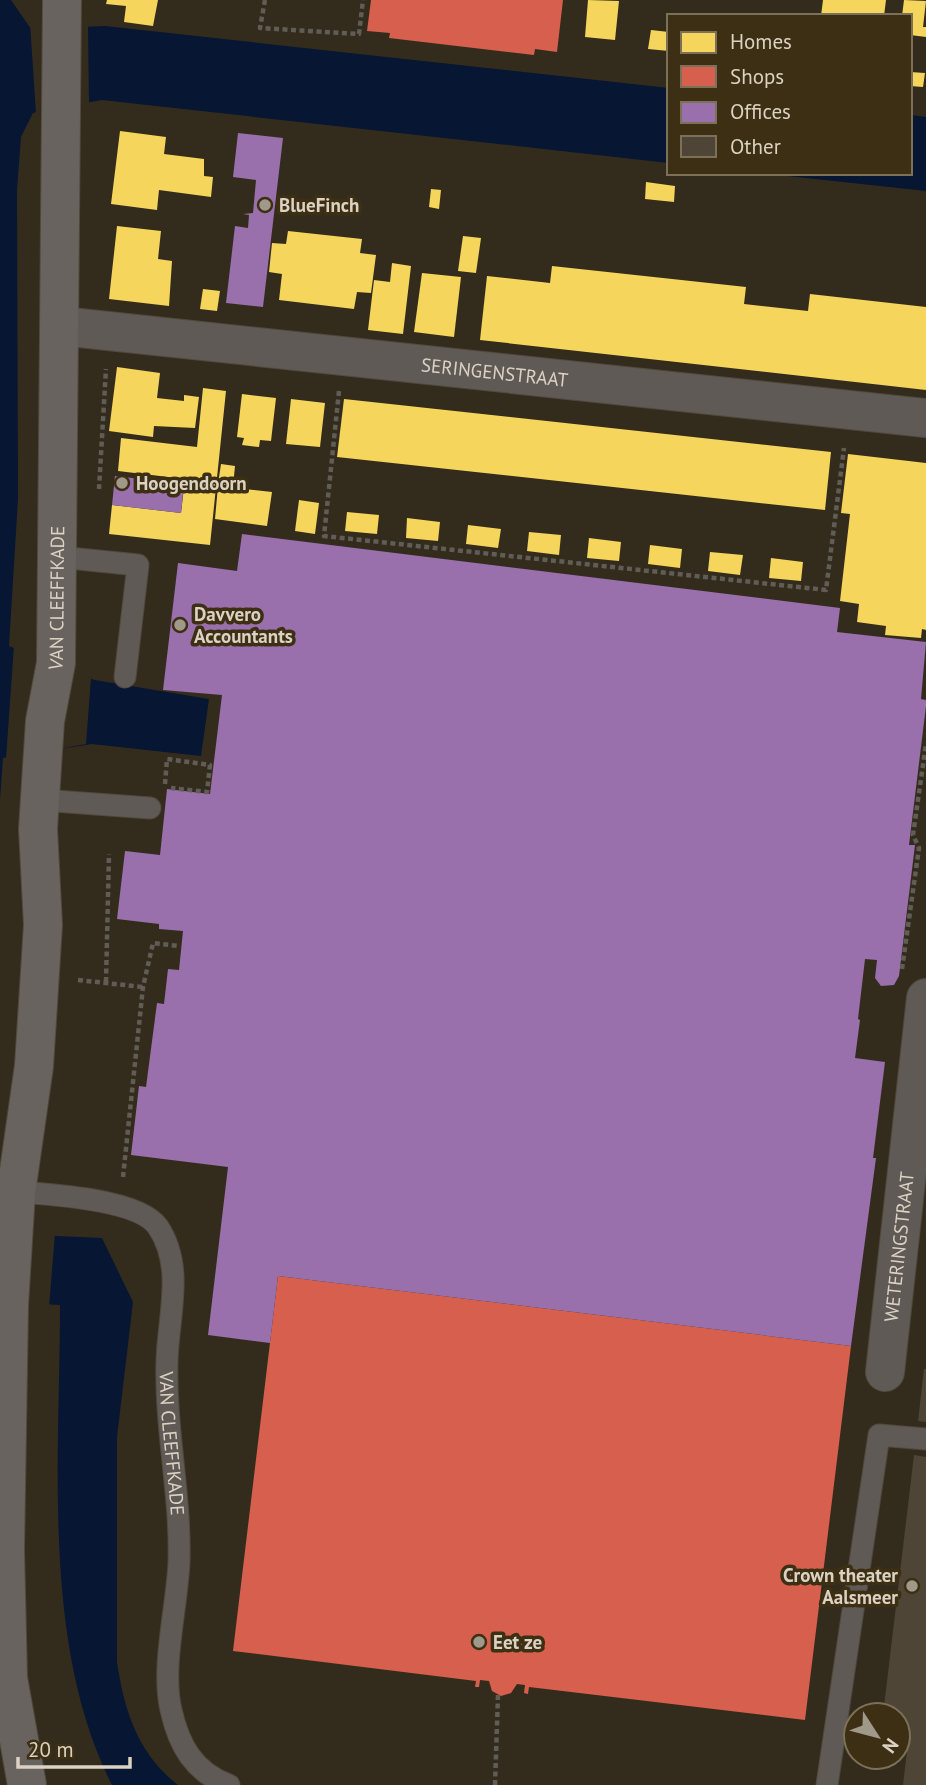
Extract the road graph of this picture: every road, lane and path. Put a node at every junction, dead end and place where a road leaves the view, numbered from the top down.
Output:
1 (265, 0) edge
2 (363, 0) edge
3 (63, 11) edge
4 (61, 326) junction
5 (109, 331) junction
6 (342, 356) junction
7 (848, 410) junction
8 (926, 418) edge
9 (99, 494) dead end
10 (59, 557) junction
11 (125, 677) dead end
12 (926, 744) edge
13 (164, 787) joint
14 (41, 800) junction
15 (149, 808) dead end
16 (109, 854) dead end
17 (179, 946) dead end
18 (75, 979) dead end
19 (106, 982) junction
20 (143, 987) junction
21 (919, 998) edge
22 (16, 1202) junction
23 (121, 1206) junction
24 (885, 1372) dead end
25 (926, 1439) edge
26 (4, 1691) edge
27 (498, 1695) dead end
28 (27, 1785) edge
29 (229, 1785) edge
30 (495, 1785) edge
31 (827, 1785) edge

1 - 2 path
3 - 4 main road, VAN CLEEFFKADE
4 - 5 street, SERINGENSTRAAT
4 - 10 main road, VAN CLEEFFKADE
5 - 6 street, SERINGENSTRAAT
5 - 9 path
6 - 7 street, SERINGENSTRAAT
6 - 7 path
7 - 8 street, SERINGENSTRAAT
10 - 11 lane
10 - 14 main road, VAN CLEEFFKADE
12 - 21 path
13 - 13 path
14 - 15 lane
14 - 22 main road, VAN CLEEFFKADE
16 - 19 path
17 - 20 path
18 - 19 path
19 - 20 path
20 - 23 path
21 - 24 street, WETERINGSTRAAT
22 - 23 lane, VAN CLEEFFKADE
22 - 26 main road, VAN CLEEFFKADE
23 - 29 lane, VAN CLEEFFKADE
25 - 31 lane
26 - 28 main road, VAN CLEEFFKADE
27 - 30 path

